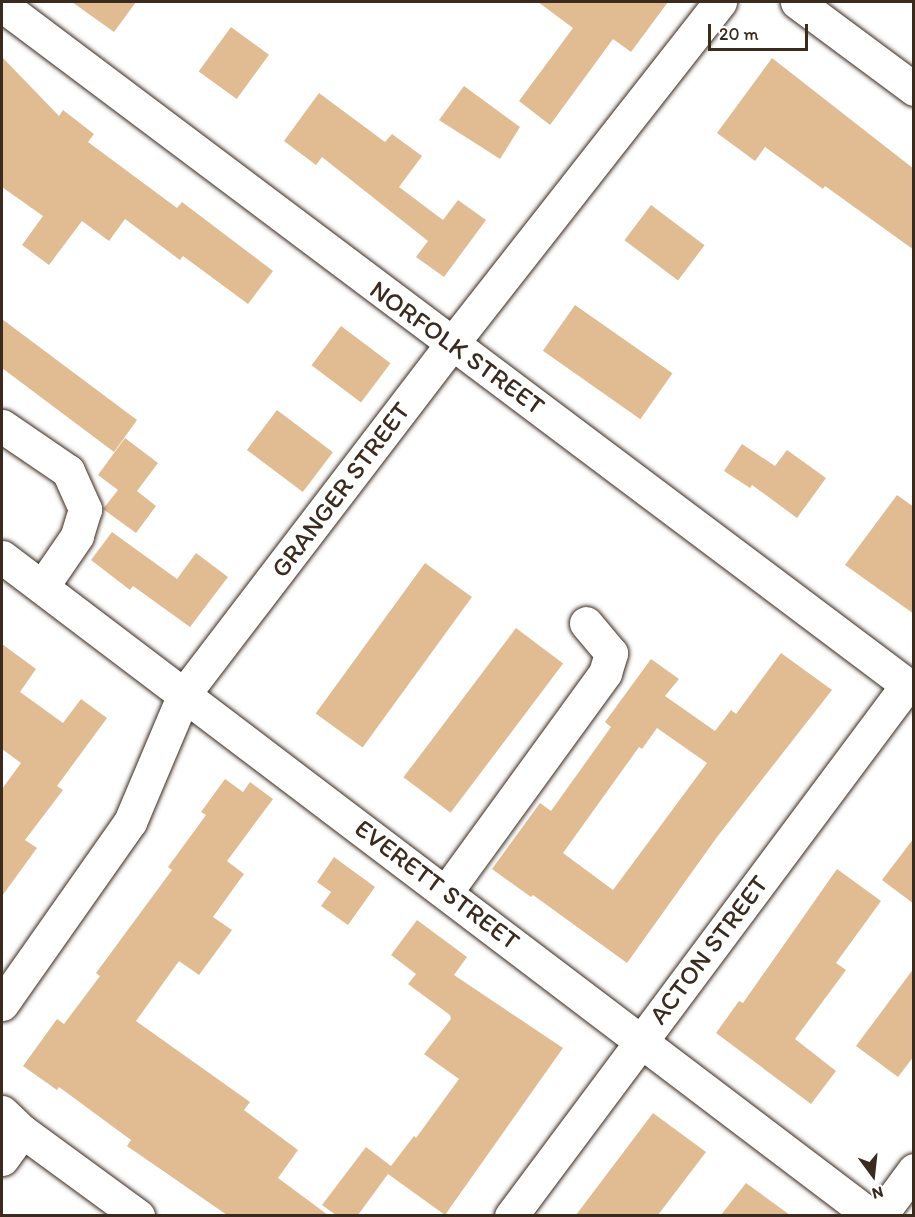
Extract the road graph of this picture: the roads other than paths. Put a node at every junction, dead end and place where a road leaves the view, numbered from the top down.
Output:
1 (720, 2) edge
2 (797, 2) edge
3 (2, 5) edge
4 (914, 89) edge
5 (451, 345) junction
6 (2, 426) edge
7 (2, 557) edge
8 (42, 587) junction
9 (586, 623) dead end
10 (910, 688) edge
11 (184, 694) junction
12 (446, 892) junction
13 (2, 1004) edge
14 (642, 1040) junction
15 (12, 1121) edge
16 (2, 1159) edge
17 (914, 1170) edge
18 (138, 1215) edge
19 (511, 1215) edge
20 (872, 1215) edge
21 (880, 1215) edge

1 - 5 street, GRANGER STREET
2 - 4 street
3 - 5 street, NORFOLK STREET
5 - 10 street, NORFOLK STREET
5 - 11 street, GRANGER STREET
6 - 8 street
7 - 8 street, EVERETT STREET
8 - 11 street, EVERETT STREET
9 - 12 street
10 - 14 street, ACTON STREET
11 - 12 street, EVERETT STREET
11 - 13 street, GRANGER STREET
12 - 14 street, EVERETT STREET
14 - 19 street, ACTON STREET
14 - 20 street, EVERETT STREET
15 - 16 street
15 - 18 street
17 - 21 street

